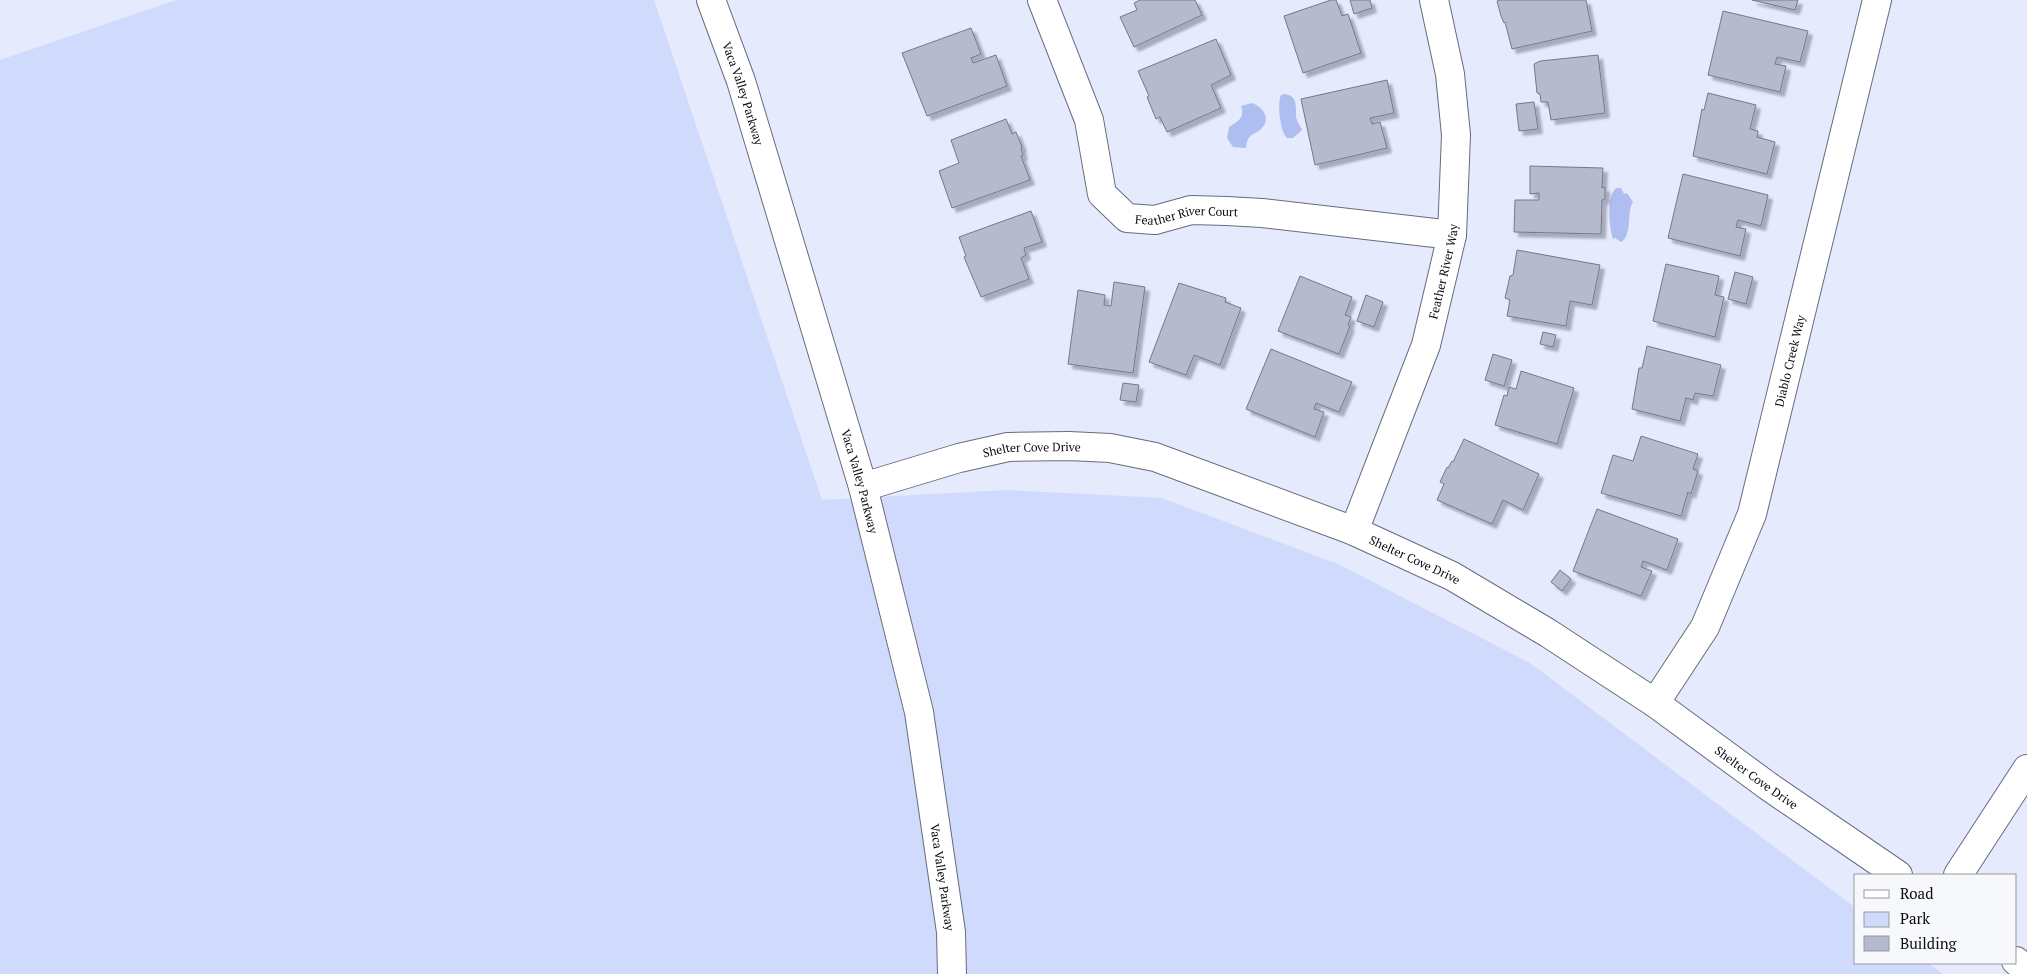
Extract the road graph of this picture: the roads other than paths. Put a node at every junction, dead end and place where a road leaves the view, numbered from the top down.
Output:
1 (711, 0) edge
2 (1042, 0) edge
3 (1434, 0) edge
4 (1877, 0) edge
5 (1452, 235) junction
6 (863, 487) junction
7 (1354, 531) junction
8 (1655, 704) junction
9 (2027, 769) edge
10 (1897, 874) edge
11 (1959, 874) edge
12 (2017, 962) edge
13 (2027, 970) edge
14 (952, 974) edge

1 - 6 street, Vaca Valley Parkway
2 - 5 street, Feather River Court
3 - 5 street, Feather River Way
4 - 8 street, Diablo Creek Way
5 - 7 street, Feather River Way
6 - 7 street, Shelter Cove Drive
6 - 14 street, Vaca Valley Parkway
7 - 8 street, Shelter Cove Drive
8 - 10 street, Shelter Cove Drive
9 - 11 street
12 - 13 street

